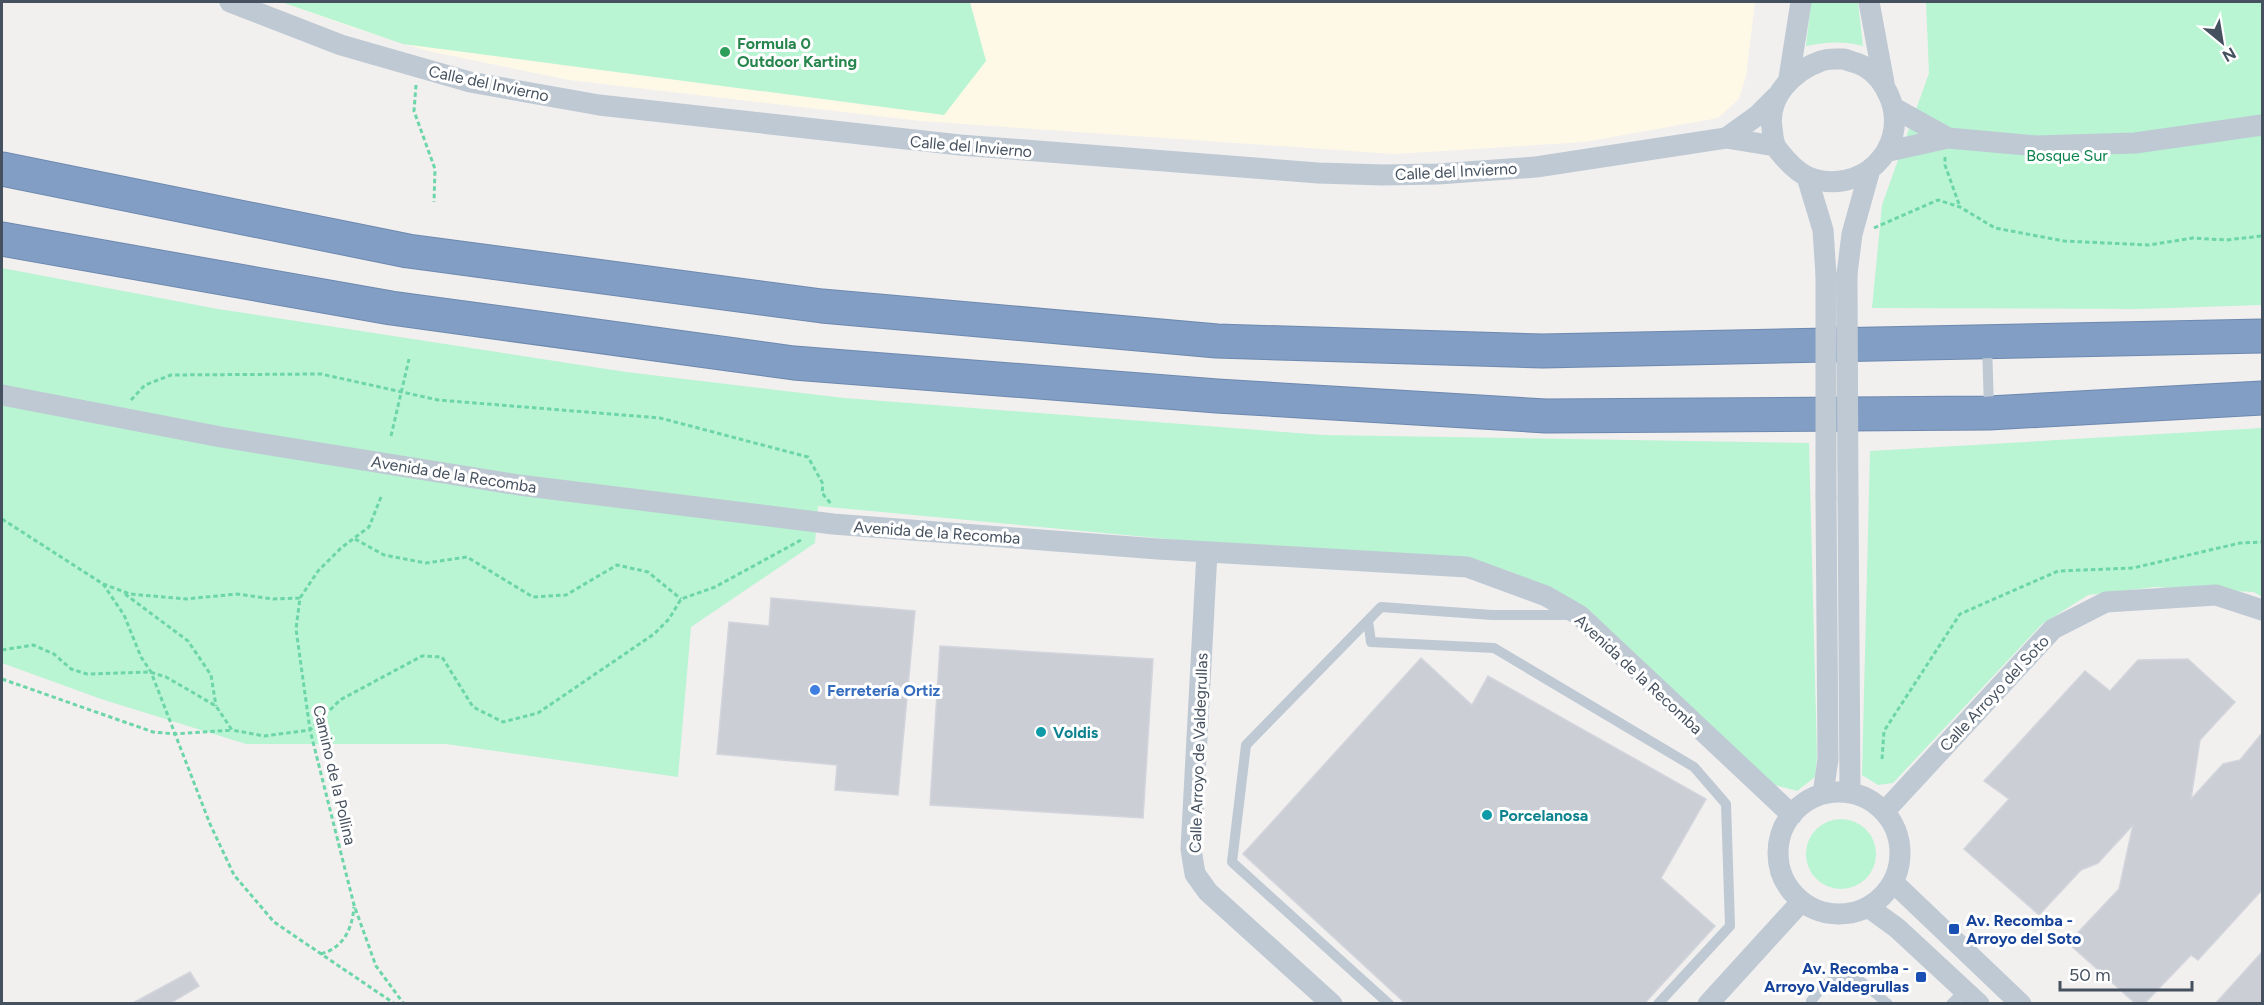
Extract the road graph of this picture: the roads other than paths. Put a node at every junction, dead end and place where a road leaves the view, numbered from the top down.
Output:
1 (230, 2) edge
2 (1801, 2) edge
3 (1869, 2) edge
4 (1789, 78) junction
5 (1884, 83) junction
6 (1777, 97) junction
7 (1894, 108) junction
8 (2262, 125) edge
9 (1726, 138) junction
10 (1948, 138) junction
11 (1775, 146) junction
12 (1889, 151) junction
13 (2, 169) edge
14 (1869, 172) junction
15 (1807, 177) junction
16 (2, 239) edge
17 (1836, 275) junction
18 (2262, 336) edge
19 (1987, 343) junction
20 (2, 394) edge
21 (2262, 398) edge
22 (1989, 413) junction
23 (1207, 552) junction
24 (2262, 610) edge
25 (1579, 615) junction
26 (1368, 621) junction
27 (1850, 792) junction
28 (1823, 794) junction
29 (1884, 812) junction
30 (1792, 815) junction
31 (1893, 882) junction
32 (1801, 902) junction
33 (1868, 907) junction
34 (1968, 1000) edge
35 (1332, 1004) edge
36 (1389, 1004) edge
37 (1658, 1004) edge
38 (1708, 1004) edge
39 (1812, 1004) edge
40 (1888, 1004) edge
41 (2021, 1004) edge

1 - 9 street, Calle del Invierno
2 - 4 street
3 - 5 street
4 - 5 street
4 - 6 street
5 - 7 street
6 - 9 street
6 - 11 street
7 - 10 street
7 - 12 street
8 - 10 street
9 - 11 street
10 - 12 street
11 - 15 street
12 - 14 street
13 - 19 highway
14 - 15 street
14 - 17 street
15 - 17 street
16 - 22 highway
17 - 27 street, bridge
17 - 28 street, bridge
18 - 19 highway
19 - 22 lane
20 - 23 street, Avenida de la Recomba
21 - 22 highway
23 - 25 street, Avenida de la Recomba
23 - 35 street, Calle Arroyo de Valdegrullas
24 - 29 street, Calle Arroyo del Soto
25 - 26 lane
25 - 30 street, Avenida de la Recomba
26 - 36 lane
26 - 37 lane
27 - 28 street
27 - 29 street
28 - 30 street
29 - 31 street
30 - 32 street
31 - 33 street
31 - 41 street
32 - 33 street
32 - 38 street
33 - 34 street
39 - 40 lane

